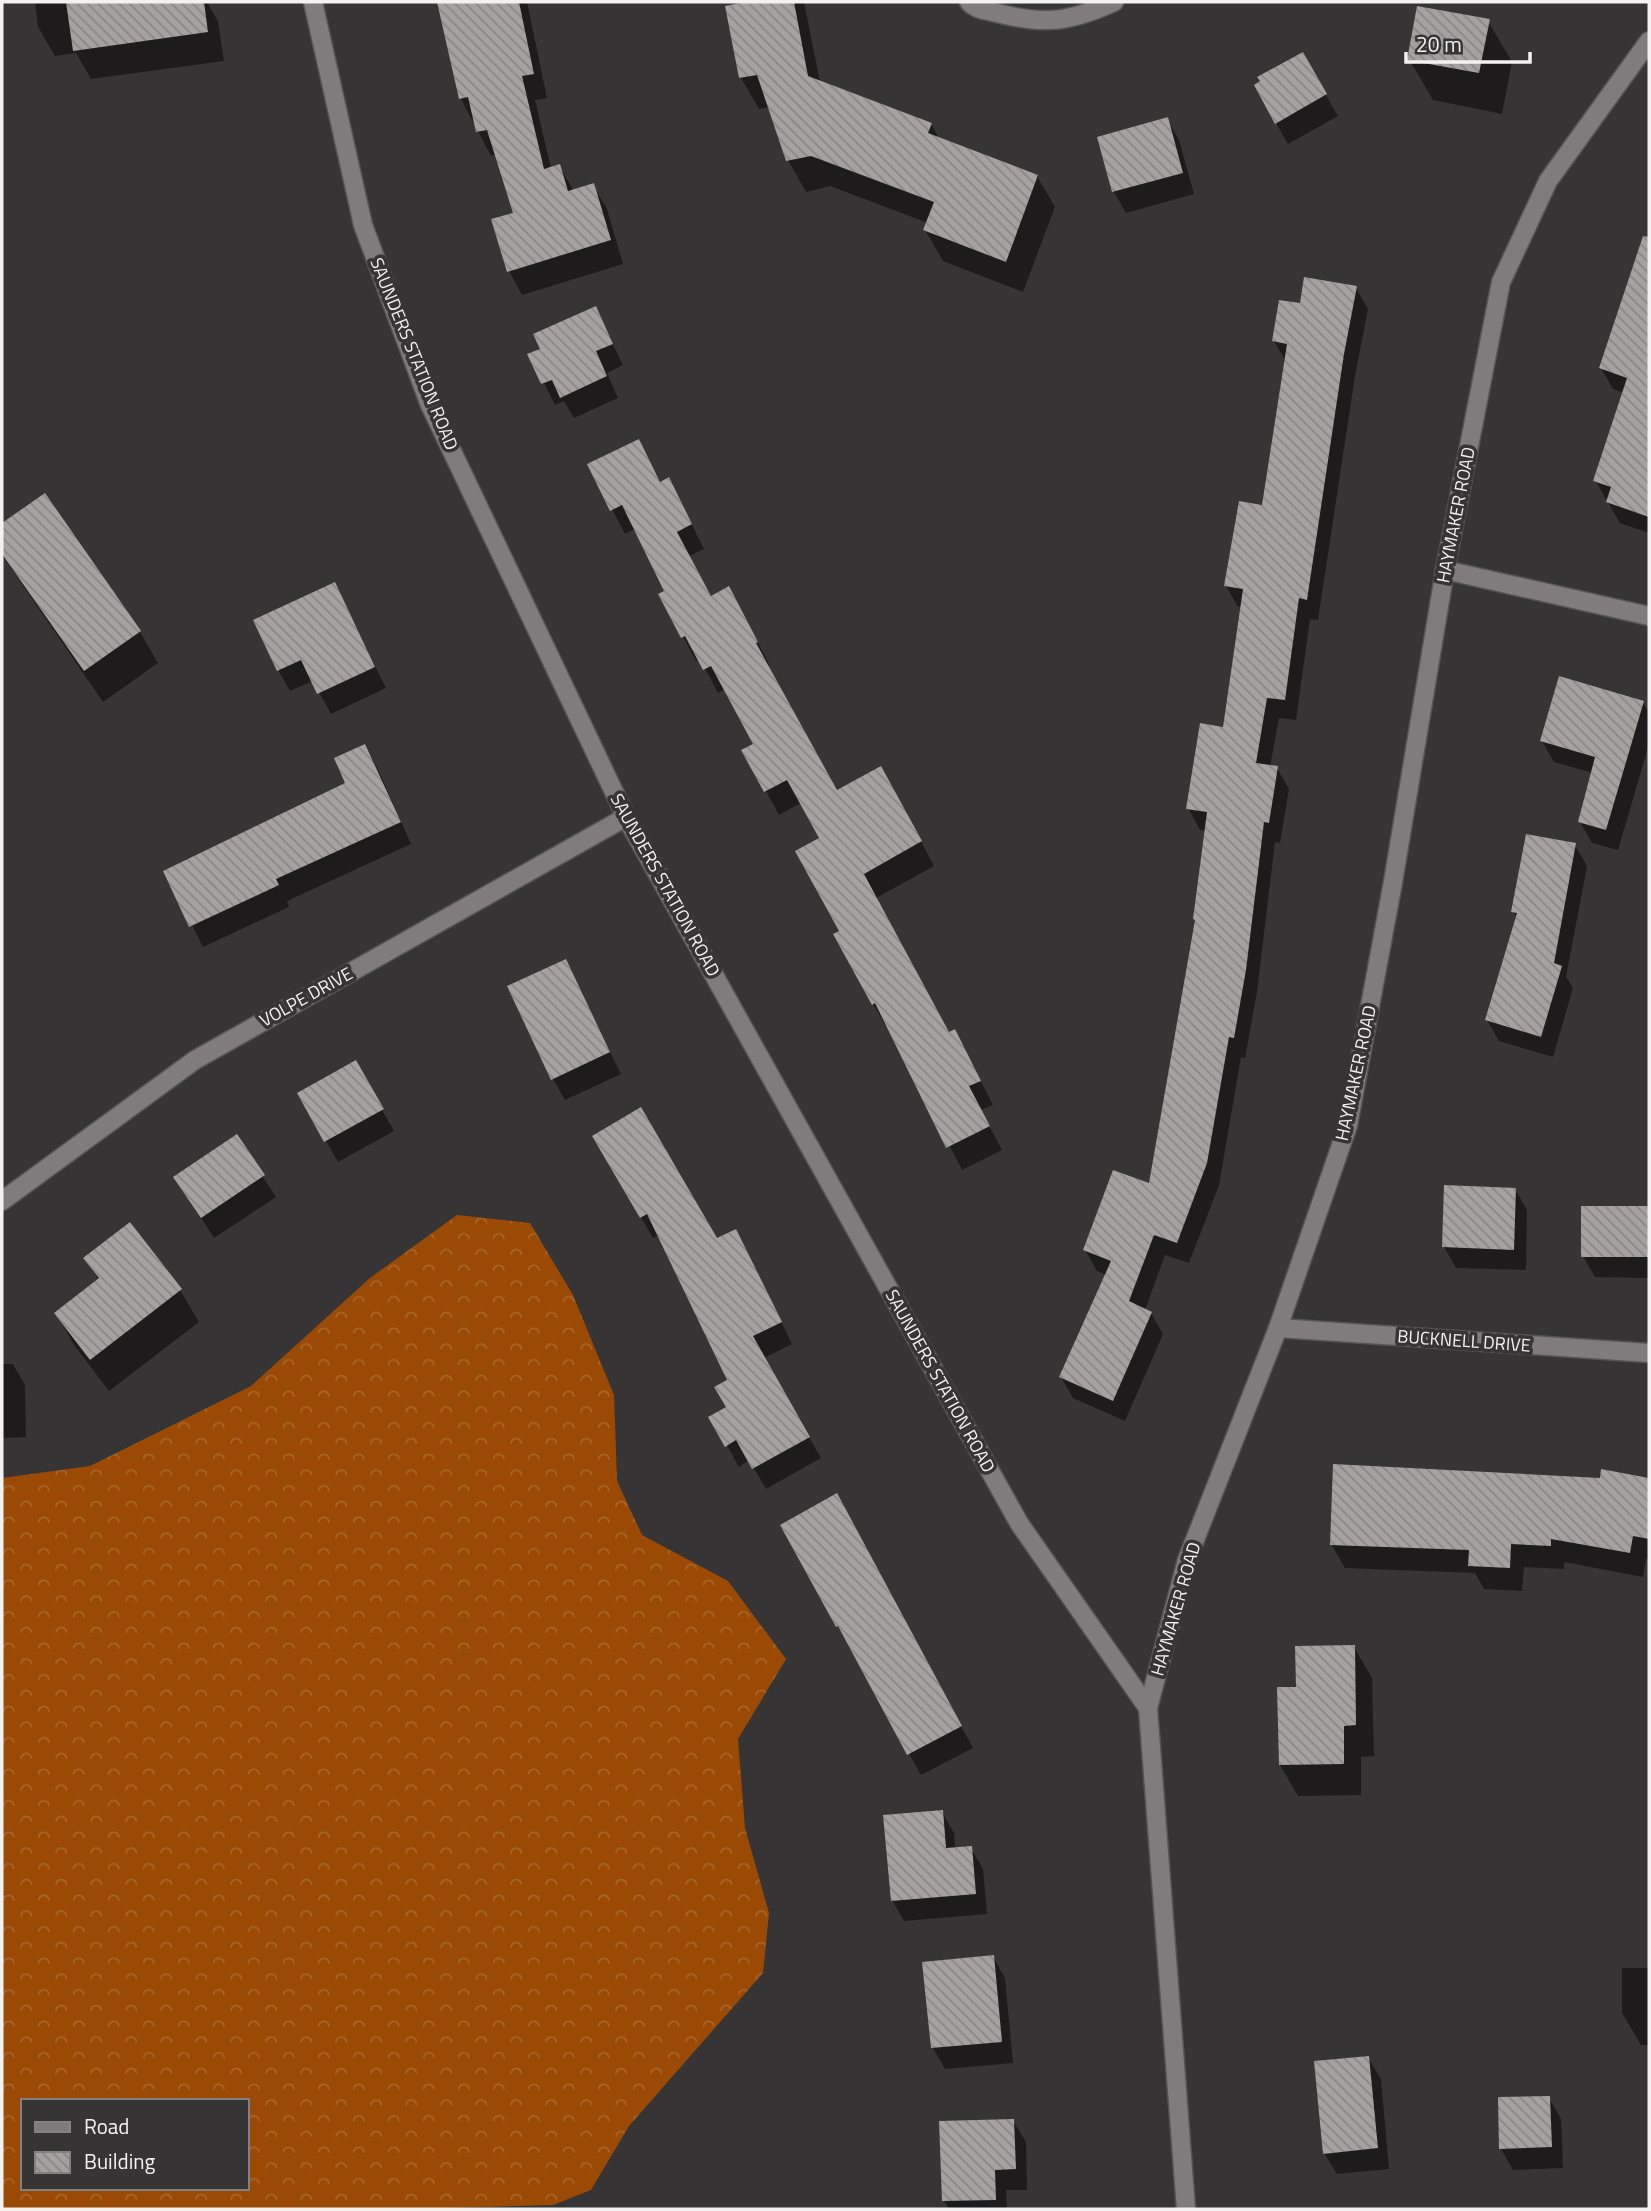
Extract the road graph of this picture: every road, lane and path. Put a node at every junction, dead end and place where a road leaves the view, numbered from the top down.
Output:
1 (313, 2) edge
2 (969, 2) edge
3 (1114, 2) edge
4 (1649, 41) edge
5 (1445, 570) junction
6 (1649, 616) edge
7 (626, 817) junction
8 (2, 1201) edge
9 (1278, 1328) junction
10 (1649, 1353) edge
11 (1149, 1708) junction
12 (1186, 2209) edge

1 - 7 street, SAUNDERS STATION ROAD
2 - 3 street
4 - 5 street, HAYMAKER ROAD
5 - 6 street
5 - 9 street, HAYMAKER ROAD
7 - 8 street, VOLPE DRIVE
7 - 11 street, SAUNDERS STATION ROAD
9 - 10 street, BUCKNELL DRIVE
9 - 11 street, HAYMAKER ROAD
11 - 12 street, HAYMAKER ROAD

